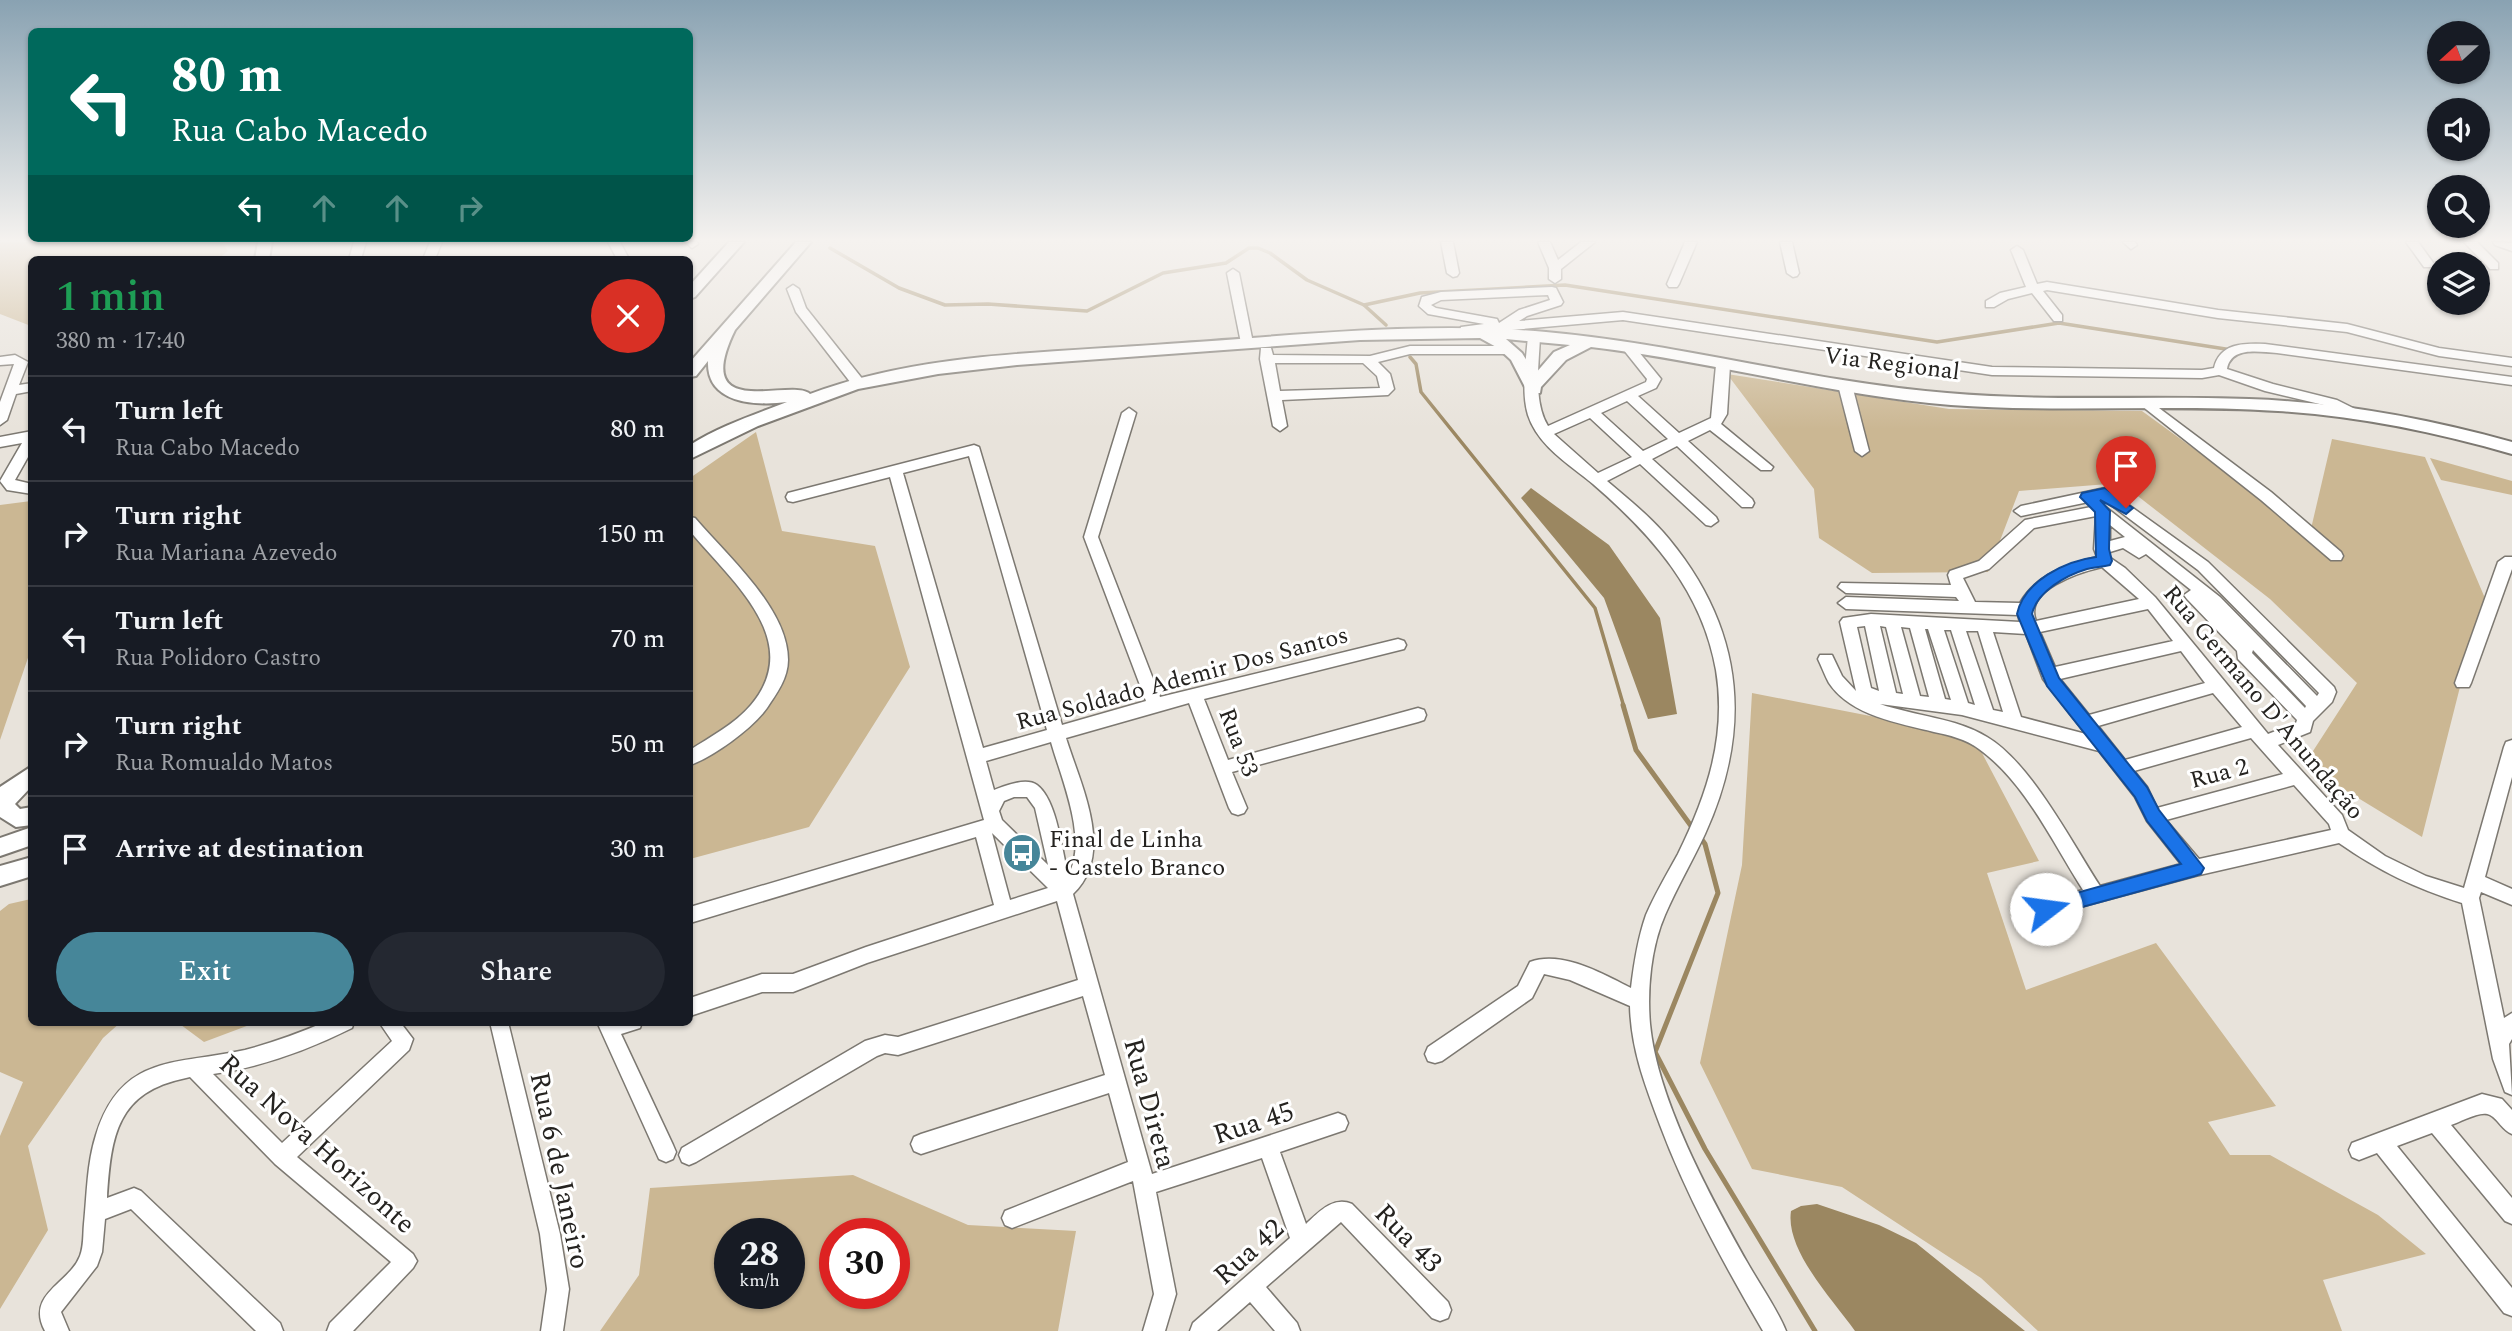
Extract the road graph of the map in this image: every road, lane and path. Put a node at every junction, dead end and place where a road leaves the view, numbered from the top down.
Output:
1 (749, 304) edge
2 (798, 304) edge
3 (1243, 304) edge
4 (1425, 304) edge
5 (1550, 304) edge
6 (2046, 304) edge
7 (2157, 304) edge
8 (2058, 318) dead end
9 (1573, 320) junction
10 (731, 324) junction
11 (1507, 326) junction
12 (1461, 331) junction
13 (1539, 337) junction
14 (1586, 341) junction
15 (1255, 342) junction
16 (1629, 349) junction
17 (1511, 350) junction
18 (1267, 359) junction
19 (1370, 360) junction
20 (0, 361) edge
21 (2512, 362) edge
22 (1723, 365) junction
23 (693, 368) edge
24 (2220, 371) junction
25 (2512, 381) edge
26 (1534, 382) junction
27 (853, 385) junction
28 (1845, 386) junction
29 (28, 389) edge
30 (1629, 395) junction
31 (1274, 396) junction
32 (6, 398) edge
33 (2147, 403) junction
34 (1592, 412) junction
35 (1129, 413) dead end
36 (2354, 414) junction
37 (0, 420) edge
38 (1714, 423) junction
39 (1280, 426) dead end
40 (1545, 433) junction
41 (28, 437) edge
42 (1678, 440) junction
43 (0, 442) edge
44 (28, 443) edge
45 (2512, 449) edge
46 (693, 451) edge
47 (1862, 451) dead end
48 (1642, 457) junction
49 (1766, 467) dead end
50 (894, 470) junction
51 (1597, 480) junction
52 (28, 488) edge
53 (2094, 495) junction
54 (793, 498) dead end
55 (1747, 503) dead end
56 (2102, 510) junction
57 (2021, 511) dead end
58 (1711, 521) dead end
59 (693, 525) edge
60 (2103, 555) junction
61 (2336, 556) dead end
62 (2511, 562) edge
63 (1846, 587) dead end
64 (1960, 591) junction
65 (1846, 603) dead end
66 (2149, 603) junction
67 (1970, 606) junction
68 (2024, 609) junction
69 (1871, 620) junction
70 (1892, 622) junction
71 (1916, 623) junction
72 (1934, 623) junction
73 (1956, 623) junction
74 (1983, 624) junction
75 (2030, 628) junction
76 (1398, 645) dead end
77 (2183, 645) junction
78 (1826, 659) dead end
79 (2049, 675) junction
80 (2463, 683) dead end
81 (2217, 686) junction
82 (1194, 695) junction
83 (1889, 698) junction
84 (1913, 701) junction
85 (1156, 705) junction
86 (1939, 705) junction
87 (1962, 708) junction
88 (2310, 712) junction
89 (1986, 714) junction
90 (1418, 715) dead end
91 (2014, 722) junction
92 (2084, 723) junction
93 (1057, 734) junction
94 (2262, 736) junction
95 (2101, 746) junction
96 (2512, 747) edge
97 (693, 756) edge
98 (977, 757) junction
99 (1223, 768) junction
100 (2120, 768) junction
101 (28, 777) edge
102 (2297, 777) junction
103 (7, 793) edge
104 (1238, 808) dead end
105 (28, 816) edge
106 (2153, 816) junction
107 (989, 821) junction
108 (2341, 835) junction
109 (28, 837) edge
110 (0, 847) edge
111 (28, 867) edge
112 (2195, 868) junction
113 (0, 876) edge
114 (2472, 890) junction
115 (1063, 891) junction
116 (2096, 895) junction
117 (2512, 897) edge
118 (1004, 910) junction
119 (693, 914) edge
120 (2021, 915) dead end
121 (1089, 985) junction
122 (1640, 1001) junction
123 (693, 1006) edge
124 (2512, 1022) edge
125 (336, 1026) edge
126 (392, 1026) edge
127 (500, 1026) edge
128 (607, 1026) edge
129 (2501, 1040) junction
130 (1435, 1054) dead end
131 (192, 1066) junction
132 (1117, 1081) junction
133 (2512, 1085) edge
134 (2506, 1117) edge
135 (2435, 1121) junction
136 (1338, 1123) dead end
137 (2380, 1141) junction
138 (921, 1144) dead end
139 (1268, 1147) junction
140 (2358, 1150) dead end
141 (666, 1152) dead end
142 (689, 1154) dead end
143 (282, 1157) junction
144 (1142, 1177) junction
145 (96, 1212) junction
146 (1334, 1213) joint
147 (2512, 1214) edge
148 (1012, 1218) dead end
149 (1301, 1240) junction
150 (1251, 1286) junction
151 (2512, 1305) edge
152 (1440, 1310) dead end
153 (55, 1329) edge
154 (272, 1331) edge
155 (338, 1331) edge
156 (552, 1331) edge
157 (1154, 1331) edge
158 (1201, 1331) edge
159 (1289, 1331) edge
160 (1774, 1331) edge

1 - 10 main road
2 - 27 street
3 - 15 street
4 - 11 street
5 - 11 street
6 - 8 street
7 - 21 street
9 - 11 street
9 - 14 street
9 - 24 street
10 - 23 main road
10 - 27 main road, Via Regional
11 - 12 street
12 - 13 main road, Via Regional
12 - 15 main road, Via Regional
12 - 17 main road
13 - 14 main road, Via Regional
13 - 26 street
14 - 16 main road, Via Regional
14 - 26 main road
15 - 18 street
15 - 27 main road, Via Regional
16 - 22 main road, Via Regional
16 - 30 street
17 - 19 street
17 - 26 main road
18 - 19 street
18 - 31 street
19 - 31 street
20 - 32 street
22 - 28 main road, Via Regional
22 - 38 street
24 - 25 street
24 - 36 street
26 - 40 street
27 - 46 main road, Via Regional
28 - 33 main road, Via Regional
28 - 47 street
29 - 32 street
30 - 34 street
30 - 42 street
31 - 39 street
32 - 37 street
33 - 36 main road, Via Regional
33 - 61 street
34 - 40 street
34 - 48 street
35 - 85 street
36 - 45 main road, Via Regional
38 - 42 street
38 - 49 street
40 - 51 street
41 - 43 street
42 - 48 street
42 - 55 street
44 - 52 street
48 - 51 street
48 - 58 street
50 - 54 street
50 - 93 street
50 - 98 street
51 - 122 street
53 - 56 street
53 - 57 street
53 - 88 street
56 - 60 street
56 - 64 street
56 - 88 street
59 - 97 street
60 - 66 street, Rua Germano D'Anundação
60 - 68 street
60 - 88 street
62 - 80 street
63 - 64 street
64 - 67 street
65 - 67 street
66 - 75 street
66 - 77 street, Rua Germano D'Anundação
67 - 68 street
68 - 75 street
69 - 70 street
69 - 83 street
69 - 83 street
70 - 71 street
70 - 84 street
71 - 72 street
71 - 86 street
72 - 73 street
72 - 87 street
73 - 74 street
73 - 89 street
74 - 75 street
74 - 91 street
75 - 79 street
76 - 82 street, Rua Soldado Ademir Dos Santos
77 - 79 street
77 - 81 street, Rua Germano D'Anundação
78 - 116 street
79 - 92 street
81 - 92 street
81 - 94 street, Rua Germano D'Anundação
82 - 85 street, Rua Soldado Ademir Dos Santos
82 - 99 street, Rua 53
83 - 84 street
84 - 86 street
85 - 93 street, Rua Soldado Ademir Dos Santos
86 - 87 street
87 - 89 street
88 - 94 street
89 - 91 street
90 - 99 street
91 - 95 street
92 - 95 street
93 - 98 street, Rua Soldado Ademir Dos Santos
93 - 115 street
94 - 100 street
94 - 102 street, Rua Germano D'Anundação
95 - 100 street
96 - 114 street
98 - 107 street
99 - 104 street, Rua 53
100 - 106 street
101 - 103 main road
102 - 106 street, Rua 2
102 - 108 street, Rua Germano D'Anundação
103 - 105 main road
106 - 112 street
107 - 115 street
107 - 115 street, Rua Direta
107 - 118 street
107 - 119 street
108 - 112 street
108 - 114 street, Rua Germano D'Anundação
109 - 110 main road
111 - 113 main road
112 - 116 street
114 - 117 street, Rua Germano D'Anundação
114 - 129 street
115 - 118 street
115 - 121 street, Rua Direta
116 - 120 street
118 - 123 street
121 - 132 street, Rua Direta
121 - 142 street
122 - 130 street
122 - 160 street
124 - 129 street
125 - 131 street
126 - 143 street
127 - 156 street, Rua 6 de Janeiro
128 - 141 street
129 - 133 street
131 - 143 street, Rua Nova Horizonte
131 - 145 street
132 - 138 street
132 - 144 street, Rua Direta
134 - 135 street
135 - 137 street
135 - 147 street
136 - 139 street, Rua 45
137 - 140 street
137 - 151 street
139 - 144 street, Rua 45
139 - 149 street
143 - 155 street, Rua Nova Horizonte
144 - 148 street, Rua 45
144 - 157 street, Rua Direta
145 - 153 street
145 - 154 street
146 - 149 street, Rua 42
146 - 152 street, Rua 43
149 - 150 street, Rua 42
150 - 158 street, Rua 42
150 - 159 street

